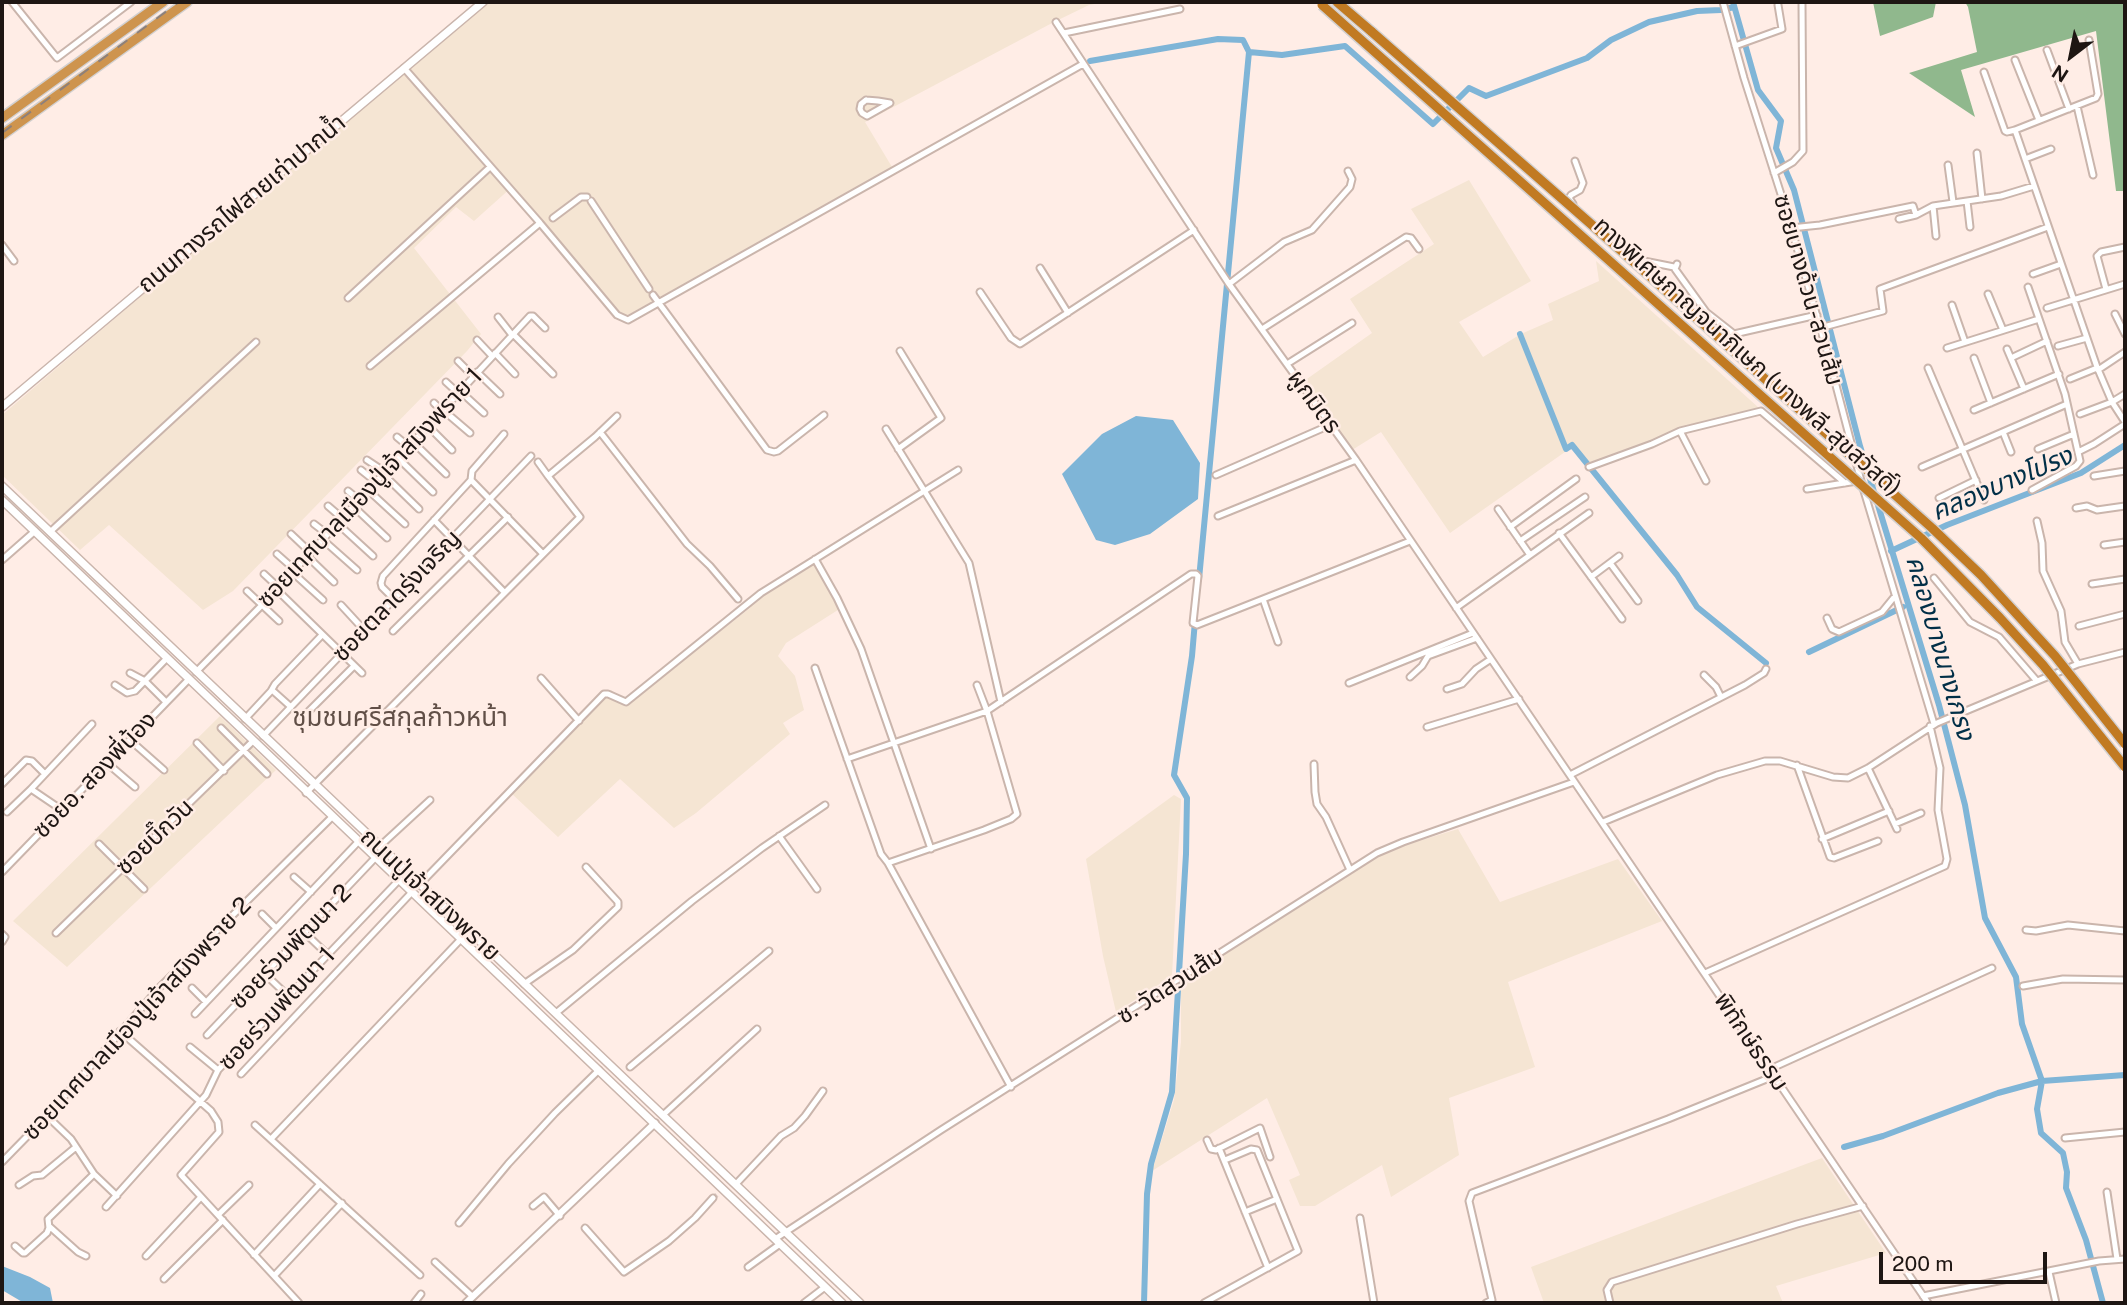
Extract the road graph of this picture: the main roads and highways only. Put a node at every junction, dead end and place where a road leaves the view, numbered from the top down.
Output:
1 (187, 2) edge
2 (483, 2) edge
3 (1318, 2) edge
4 (1337, 2) edge
5 (1344, 2) edge
6 (159, 3) edge
7 (1372, 32) junction
8 (100, 47) junction
9 (110, 57) junction
10 (2, 118) edge
11 (2, 135) edge
12 (2, 407) edge
13 (2, 486) edge
14 (2, 499) edge
15 (195, 672) junction
16 (189, 679) junction
17 (2125, 744) edge
18 (2125, 766) edge
19 (416, 882) junction
20 (409, 889) junction
21 (478, 940) junction
22 (471, 948) junction
23 (556, 1013) junction
24 (548, 1022) junction
25 (663, 1115) junction
26 (654, 1123) junction
27 (842, 1303) edge
28 (860, 1303) edge

1 - 9 highway
2 - 12 main road, ถนนทางรถไฟสายเก่าปากน้ำ
3 - 18 highway, ทางพิเศษกาญจนาภิเษก (บางพลี-สุขสวัสดิ์), bridge
4 - 7 highway, ทางพิเศษกาญจนาภิเษก (บางพลี-สุขสวัสดิ์)
5 - 7 highway
6 - 8 highway
7 - 17 highway, ทางพิเศษกาญจนาภิเษก (บางพลี-สุขสวัสดิ์), bridge
8 - 9 highway
8 - 10 highway
9 - 11 highway
13 - 15 main road, ถนนปู่เจ้าสมิงพราย
14 - 16 main road, ถนนปู่เจ้าสมิงพราย
15 - 16 main road
15 - 19 main road, ถนนปู่เจ้าสมิงพราย
16 - 20 main road, ถนนปู่เจ้าสมิงพราย
19 - 20 main road
19 - 21 main road, ถนนปู่เจ้าสมิงพราย
20 - 22 main road, ถนนปู่เจ้าสมิงพราย
21 - 22 main road
21 - 23 main road, ถนนปู่เจ้าสมิงพราย
22 - 24 main road, ถนนปู่เจ้าสมิงพราย
23 - 24 main road
23 - 25 main road, ถนนปู่เจ้าสมิงพราย
24 - 26 main road, ถนนปู่เจ้าสมิงพราย
25 - 26 main road
25 - 28 main road, ถนนปู่เจ้าสมิงพราย
26 - 27 main road, ถนนปู่เจ้าสมิงพราย

